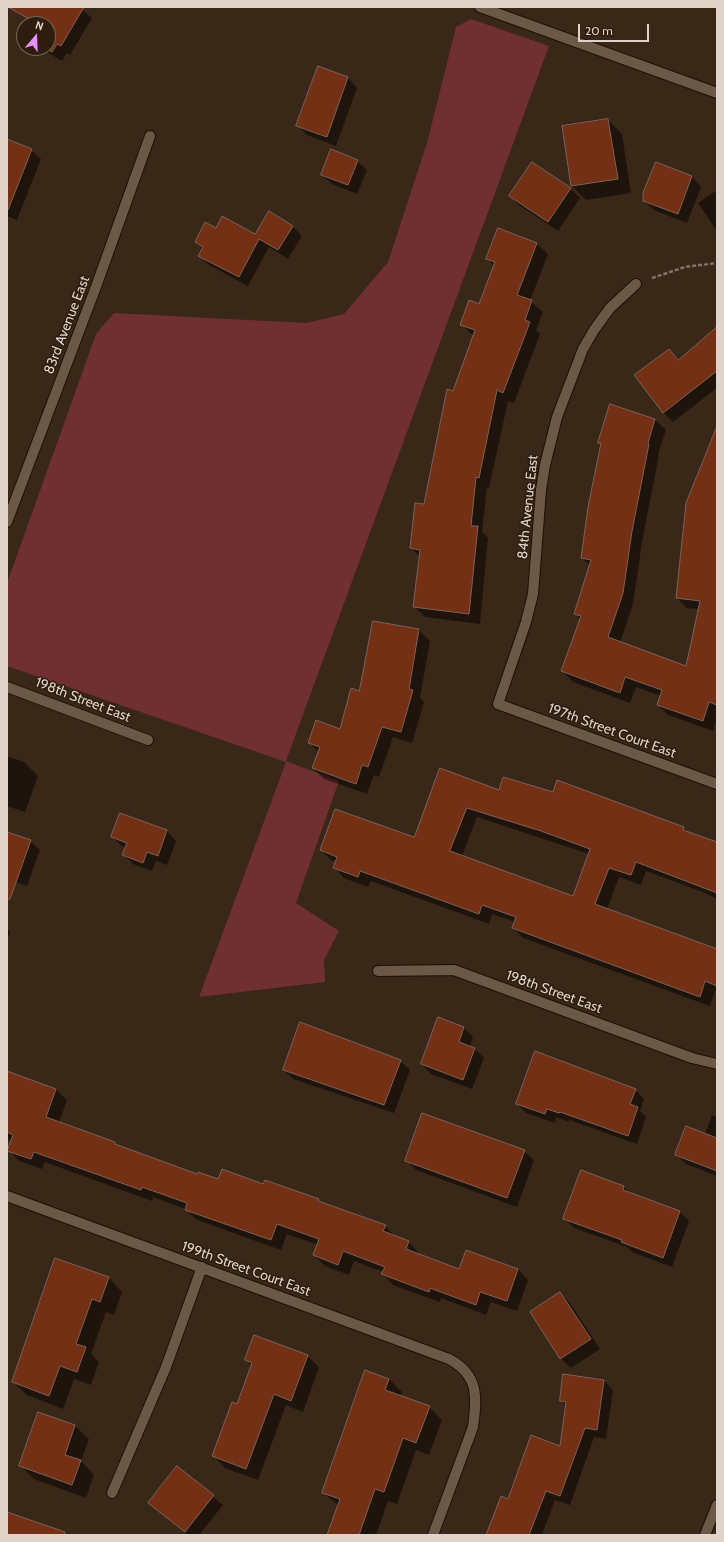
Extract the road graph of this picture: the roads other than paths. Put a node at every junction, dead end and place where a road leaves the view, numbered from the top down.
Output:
1 (480, 7) edge
2 (717, 93) edge
3 (150, 136) dead end
4 (636, 284) road end
5 (7, 522) edge
6 (7, 687) edge
7 (498, 704) joint
8 (148, 740) dead end
9 (717, 784) edge
10 (378, 971) dead end
11 (717, 1064) edge
12 (7, 1196) edge
13 (202, 1268) junction
14 (112, 1493) dead end
15 (717, 1505) edge
16 (433, 1535) edge
17 (705, 1535) edge

1 - 2 street
3 - 5 street, 83rd Avenue East
4 - 7 street, 84th Avenue East
6 - 8 street, 198th Street East
7 - 9 street, 197th Street Court East
10 - 11 street, 198th Street East
12 - 13 street, 199th Street Court East
13 - 14 street
13 - 16 street, 199th Street Court East
15 - 17 street

